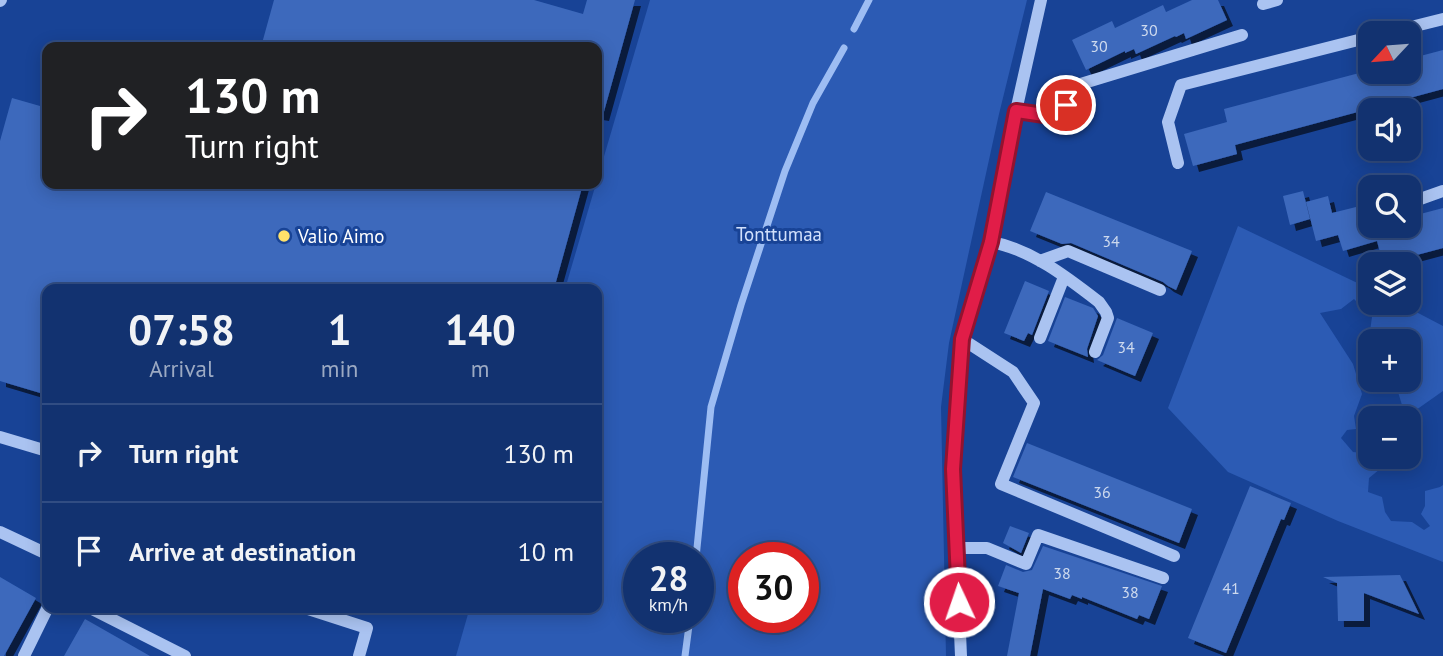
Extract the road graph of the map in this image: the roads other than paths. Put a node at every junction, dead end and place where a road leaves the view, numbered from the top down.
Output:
1 (1041, 0) edge
2 (1277, 0) edge
3 (1263, 4) dead end
4 (1443, 19) edge
5 (1421, 24) edge
6 (1242, 36) dead end
7 (1358, 40) edge
8 (1016, 111) junction
9 (1178, 163) dead end
10 (1443, 191) edge
11 (1421, 199) edge
12 (991, 242) junction
13 (1040, 261) junction
14 (1064, 277) junction
15 (1160, 290) dead end
16 (1040, 338) dead end
17 (962, 339) junction
18 (1096, 352) dead end
19 (0, 437) edge
20 (42, 449) edge
21 (0, 532) edge
22 (957, 548) junction
23 (42, 552) edge
24 (1174, 556) dead end
25 (1163, 578) dead end
26 (45, 613) edge
27 (100, 613) edge
28 (321, 613) edge
29 (24, 656) edge
30 (185, 656) edge
31 (359, 656) edge
32 (961, 656) edge

1 - 8 street
2 - 3 street
4 - 5 street
6 - 8 street
7 - 9 street
8 - 12 street
10 - 11 street
12 - 13 street
12 - 17 street
13 - 14 street
13 - 15 street
14 - 16 street
14 - 18 street
17 - 22 street
17 - 24 street
19 - 20 street
21 - 23 street
22 - 25 street
22 - 32 street
26 - 29 street
27 - 30 street
28 - 31 street

